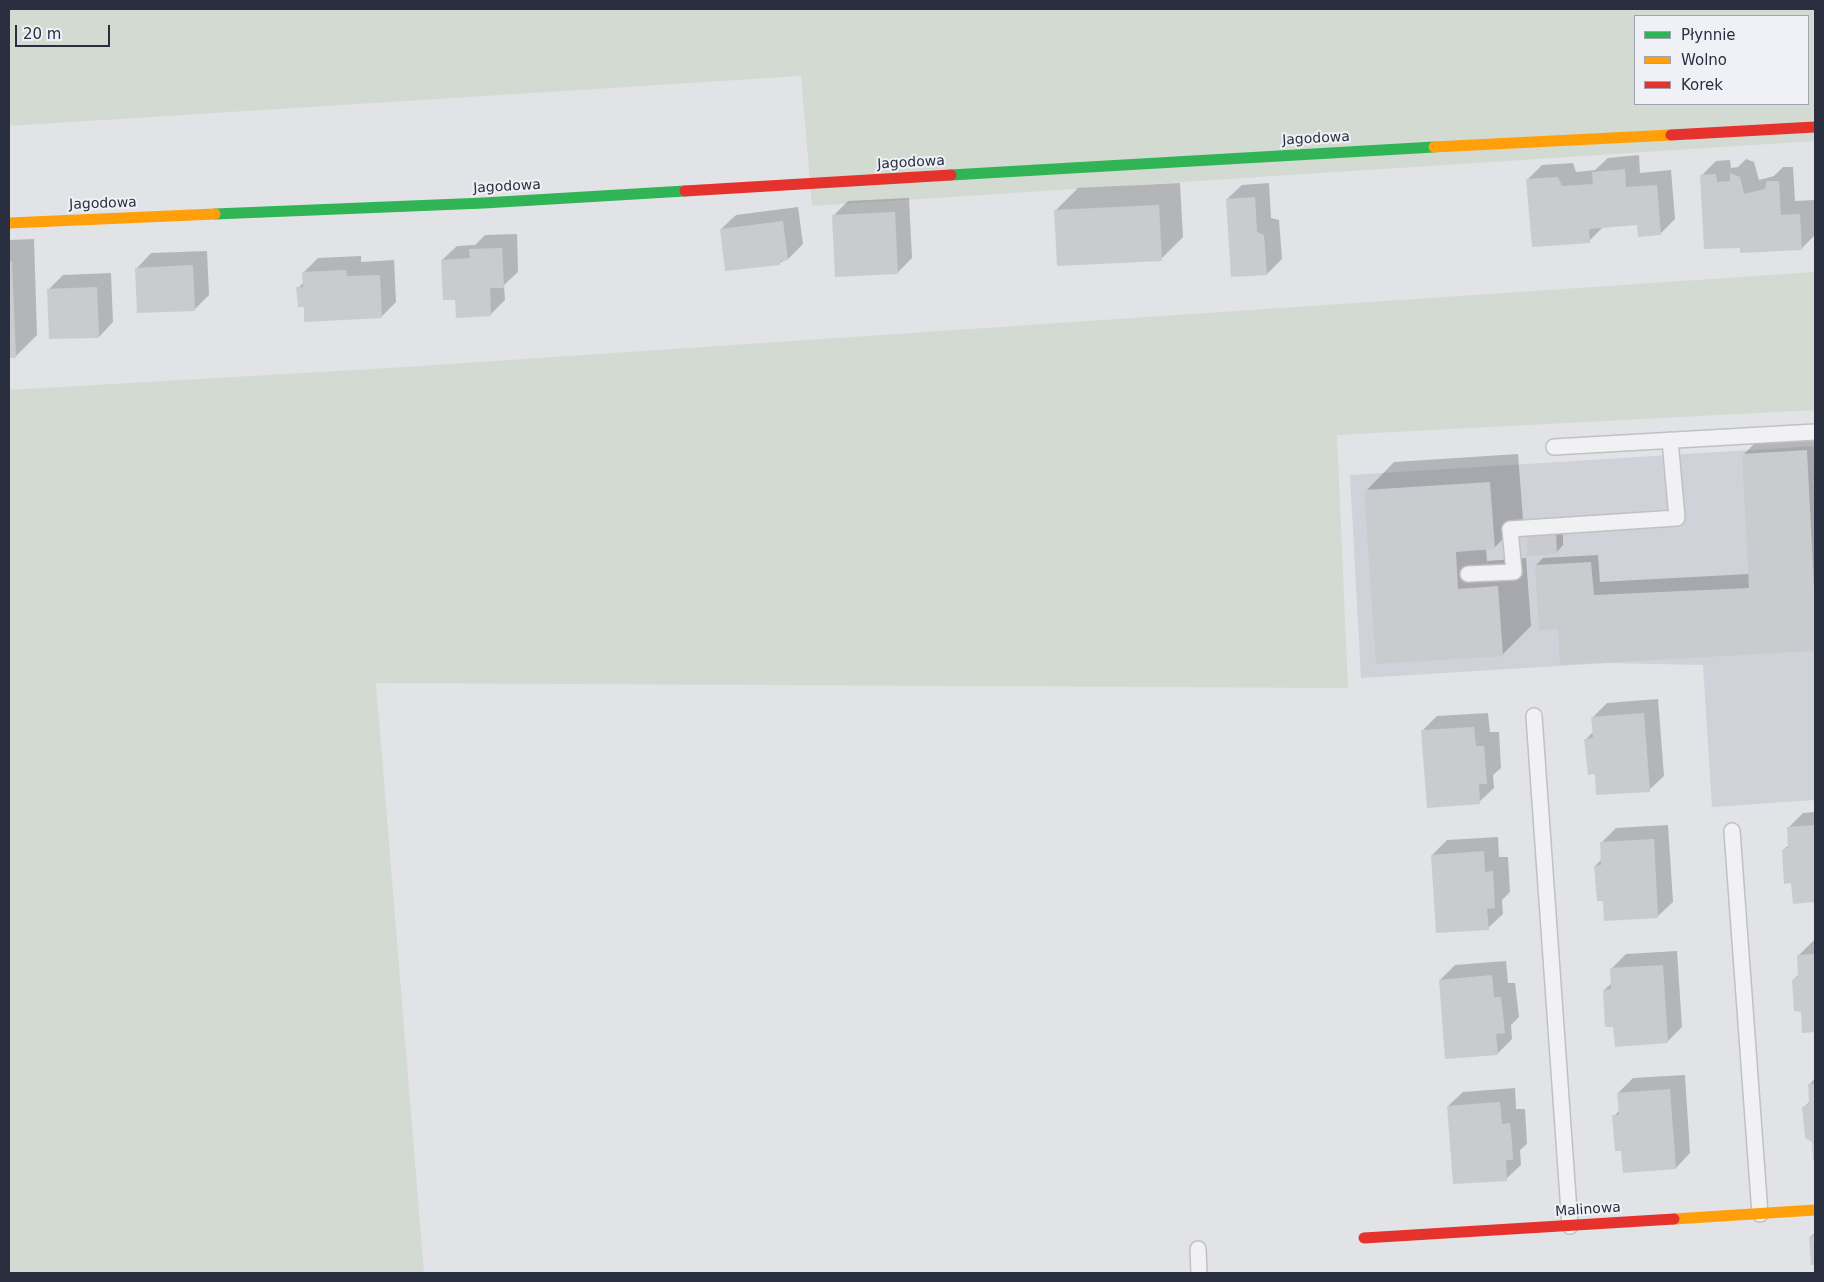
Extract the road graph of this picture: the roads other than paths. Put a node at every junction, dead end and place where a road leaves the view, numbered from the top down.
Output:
1 (1815, 127) edge
2 (9, 223) edge
3 (1815, 432) edge
4 (1670, 440) junction
5 (1554, 447) dead end
6 (1468, 574) dead end
7 (1534, 716) dead end
8 (1732, 831) dead end
9 (1815, 1210) edge
10 (1760, 1214) junction
11 (1570, 1226) junction
12 (1364, 1238) dead end
13 (1198, 1249) dead end
14 (1199, 1273) edge

1 - 2 street, Jagodowa
3 - 4 lane
4 - 5 lane
4 - 6 lane
7 - 11 lane
8 - 10 lane
9 - 10 street, Malinowa
10 - 11 street, Malinowa
11 - 12 street, Malinowa
13 - 14 lane

